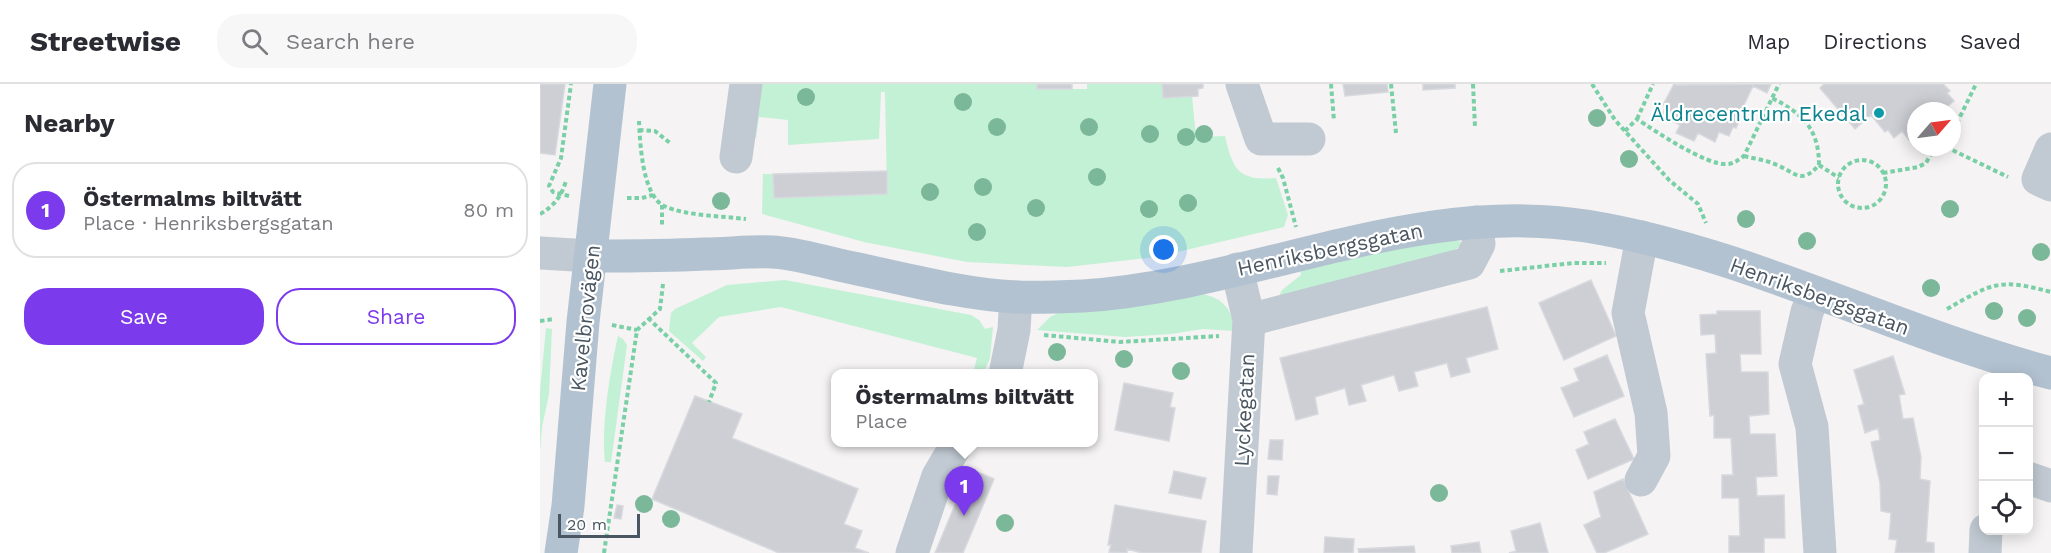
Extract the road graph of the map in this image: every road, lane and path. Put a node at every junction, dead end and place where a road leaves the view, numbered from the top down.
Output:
1 (571, 84) edge
2 (610, 84) edge
3 (746, 84) edge
4 (1242, 84) edge
5 (1330, 84) edge
6 (1391, 84) edge
7 (1473, 84) edge
8 (1592, 84) edge
9 (1653, 84) edge
10 (1779, 84) edge
11 (1976, 84) edge
12 (1772, 98) junction
13 (638, 112) dead end
14 (1961, 115) edge
15 (1637, 119) junction
16 (1475, 127) dead end
17 (639, 130) junction
18 (1625, 131) junction
19 (1322, 133) joint
20 (1396, 133) dead end
21 (670, 143) dead end
22 (2051, 149) edge
23 (1961, 154) edge
24 (1744, 156) junction
25 (1930, 156) edge
26 (736, 157) dead end
27 (1819, 165) junction
28 (1883, 173) junction
29 (1839, 178) junction
30 (2045, 182) edge
31 (562, 195) dead end
32 (653, 195) junction
33 (642, 198) dead end
34 (1289, 198) dead end
35 (662, 206) junction
36 (1292, 213) dead end
37 (663, 218) dead end
38 (750, 220) dead end
39 (1476, 222) junction
40 (1709, 230) dead end
41 (1642, 237) junction
42 (540, 253) edge
43 (591, 256) junction
44 (1614, 264) dead end
45 (1237, 269) junction
46 (1493, 271) dead end
47 (663, 291) dead end
48 (2051, 292) edge
49 (1815, 293) junction
50 (1016, 297) junction
51 (1947, 309) dead end
52 (648, 318) junction
53 (550, 319) dead end
54 (540, 321) edge
55 (624, 326) dead end
56 (1236, 328) junction
57 (636, 330) junction
58 (1038, 334) dead end
59 (1006, 369) edge
60 (1999, 369) edge
61 (2051, 373) edge
62 (709, 402) dead end
63 (955, 447) edge
64 (1641, 480) dead end
65 (2033, 480) edge
66 (2051, 486) edge
67 (1986, 535) edge
68 (561, 553) edge
69 (604, 553) edge
70 (912, 553) edge
71 (1236, 553) edge
72 (1820, 553) edge
73 (1985, 553) edge

1 - 31 path
2 - 43 main road, Kavelbrovägen
3 - 26 street
4 - 19 street
5 - 19 path
6 - 20 path
7 - 16 path
8 - 18 path
9 - 15 path
10 - 12 path
11 - 14 path
12 - 24 path
12 - 27 path
13 - 17 path
15 - 18 path
15 - 24 path
17 - 21 path
17 - 32 path
18 - 40 path
22 - 30 street
23 - 30 path
24 - 27 path
25 - 28 path
27 - 29 path
28 - 29 path
28 - 29 path
32 - 33 path
32 - 35 path
34 - 36 path
35 - 37 path
35 - 38 path
39 - 41 main road, Henriksbergsgatan
39 - 45 main road, Henriksbergsgatan
39 - 56 street
41 - 49 main road, Henriksbergsgatan
41 - 64 street
42 - 43 street
43 - 50 main road, Henriksbergsgatan
43 - 68 main road, Kavelbrovägen
44 - 46 path
45 - 50 main road, Henriksbergsgatan
45 - 56 street, Lyckegatan
47 - 52 path
48 - 51 path
49 - 60 main road, Henriksbergsgatan
49 - 72 street
50 - 59 street
52 - 57 path
52 - 62 path
53 - 54 path
55 - 57 path
56 - 58 path
56 - 71 street, Lyckegatan
57 - 69 path
60 - 61 main road, Henriksbergsgatan
63 - 70 street
65 - 66 street
67 - 73 street

